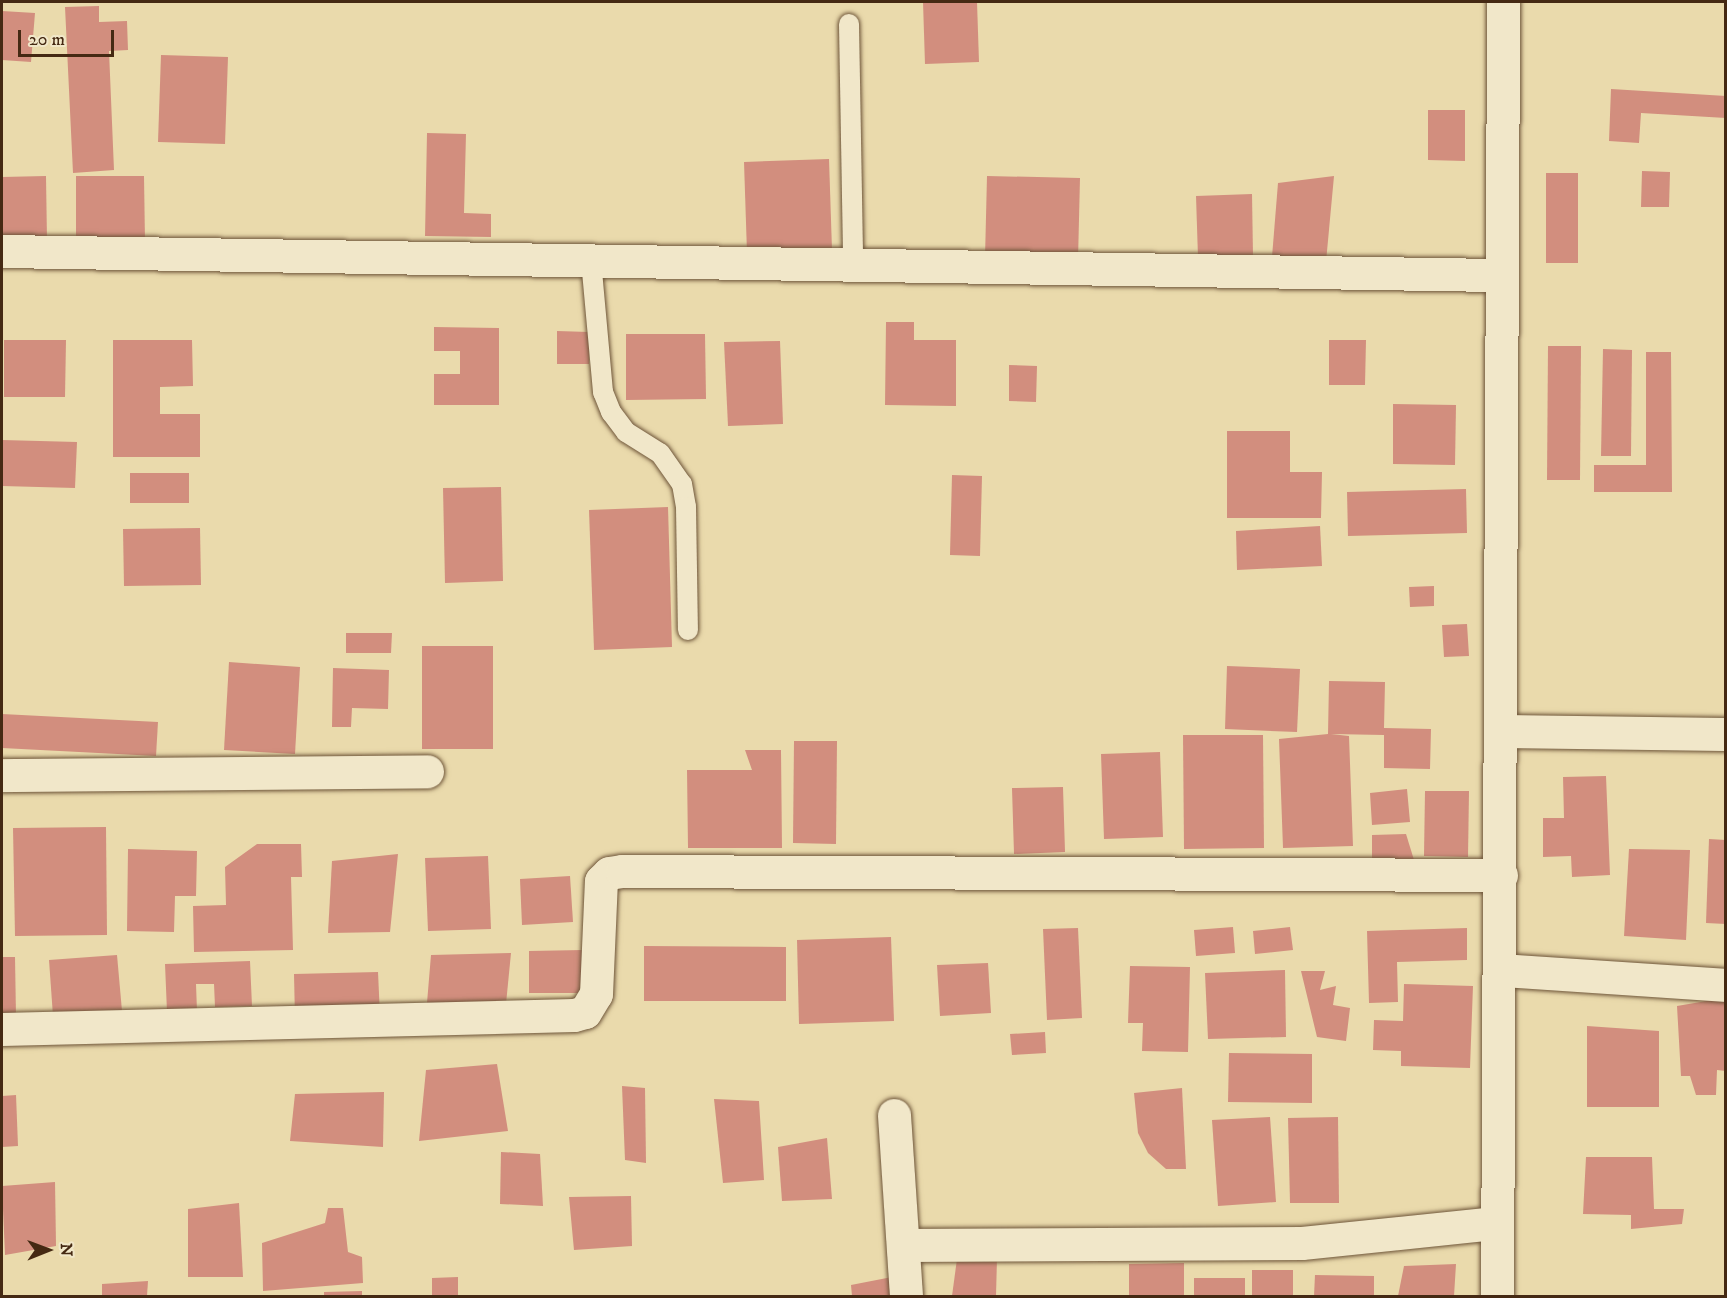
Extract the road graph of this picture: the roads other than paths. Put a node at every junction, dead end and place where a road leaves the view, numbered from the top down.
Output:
1 (1503, 2) edge
2 (849, 24) dead end
3 (2, 251) edge
4 (591, 260) junction
5 (853, 265) junction
6 (1502, 274) junction
7 (688, 630) dead end
8 (1502, 731) junction
9 (1725, 734) edge
10 (427, 771) dead end
11 (2, 774) edge
12 (1501, 875) junction
13 (1501, 970) junction
14 (1725, 985) edge
15 (2, 1029) edge
16 (894, 1114) dead end
17 (1496, 1223) junction
18 (903, 1245) junction
19 (906, 1296) edge
20 (1497, 1296) edge

1 - 6 street
2 - 5 lane
3 - 4 street
4 - 5 street
4 - 7 lane
5 - 6 street
6 - 8 street
8 - 9 street
8 - 12 street
10 - 11 street
12 - 13 street
12 - 15 street
13 - 14 street
13 - 17 street
16 - 18 street
17 - 18 street
17 - 20 street
18 - 19 street

